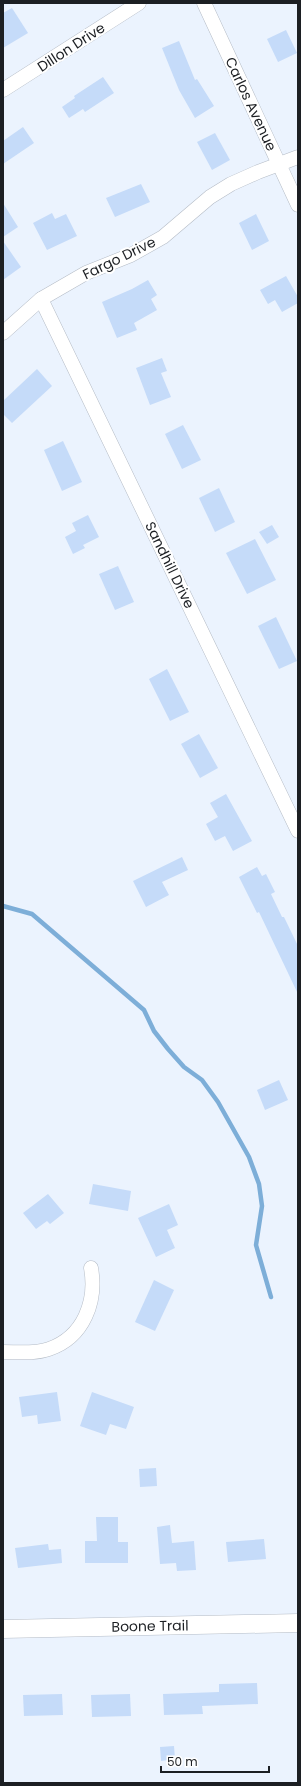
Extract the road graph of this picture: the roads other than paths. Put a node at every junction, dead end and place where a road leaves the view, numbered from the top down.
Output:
1 (139, 3) edge
2 (204, 3) edge
3 (3, 90) edge
4 (298, 157) edge
5 (278, 164) junction
6 (298, 205) edge
7 (41, 299) junction
8 (3, 333) edge
9 (298, 831) edge
10 (91, 1268) dead end
11 (3, 1352) edge
12 (298, 1623) edge
13 (3, 1629) edge

1 - 3 street, Dillon Drive
2 - 5 street, Carlos Avenue
4 - 5 street, Fargo Drive
5 - 6 street, Carlos Avenue
5 - 7 street, Fargo Drive
7 - 8 street, Fargo Drive
7 - 9 street, Sandhill Drive
10 - 11 street
12 - 13 street, Boone Trail

